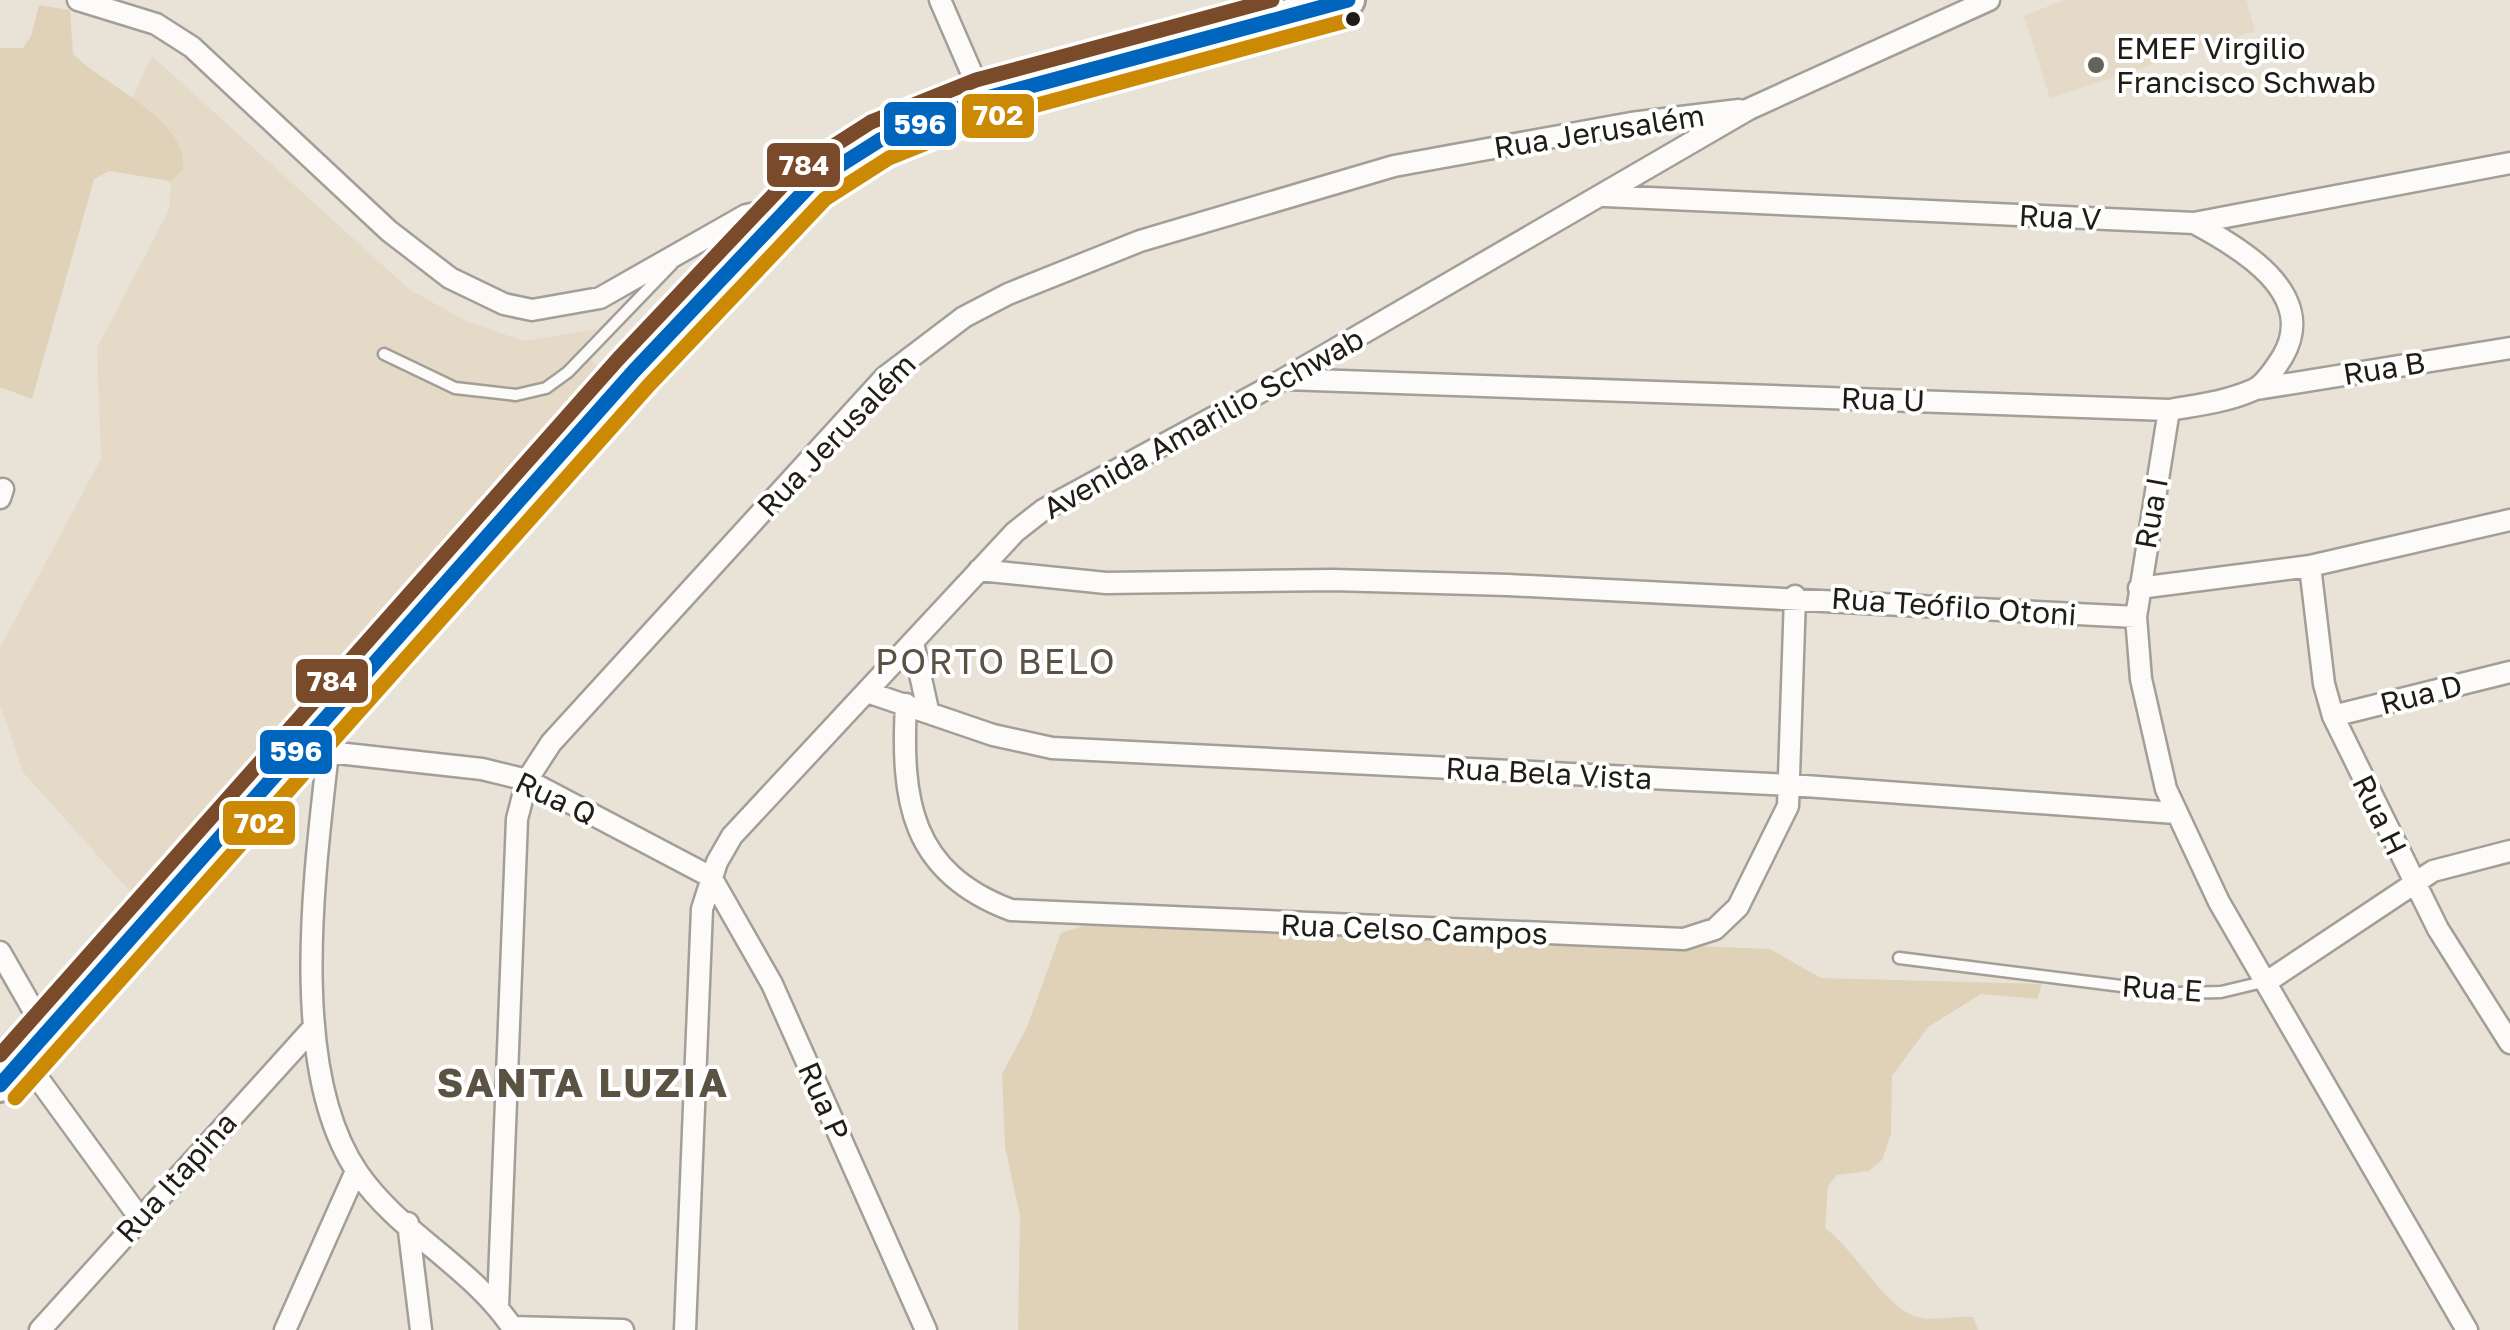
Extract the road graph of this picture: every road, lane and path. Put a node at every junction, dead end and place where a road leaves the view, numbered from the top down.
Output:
1 (78, 0) edge
2 (940, 0) edge
3 (1989, 0) edge
4 (1339, 1) edge
5 (983, 99) junction
6 (1748, 109) junction
7 (2510, 162) edge
8 (1606, 196) junction
9 (788, 206) junction
10 (2194, 222) junction
11 (683, 253) junction
12 (2510, 348) edge
13 (384, 354) dead end
14 (1284, 379) junction
15 (2257, 389) junction
16 (2169, 410) junction
17 (2510, 520) edge
18 (2310, 566) junction
19 (979, 570) junction
20 (2138, 588) junction
21 (1795, 596) junction
22 (2136, 617) junction
23 (912, 643) junction
24 (2510, 672) edge
25 (867, 692) junction
26 (906, 704) junction
27 (928, 710) junction
28 (2333, 716) junction
29 (320, 741) junction
30 (527, 780) junction
31 (1791, 785) junction
32 (2175, 813) junction
33 (2510, 851) edge
34 (711, 877) junction
35 (2413, 883) junction
36 (0, 952) edge
37 (1899, 958) dead end
38 (2268, 981) junction
39 (314, 1026) junction
40 (47, 1034) junction
41 (2510, 1043) edge
42 (24, 1058) junction
43 (0, 1086) edge
44 (356, 1171) junction
45 (138, 1217) junction
46 (408, 1223) junction
47 (498, 1306) junction
48 (513, 1328) edge
49 (40, 1330) edge
50 (285, 1330) edge
51 (421, 1330) edge
52 (623, 1330) edge
53 (685, 1330) edge
54 (926, 1330) edge
55 (2467, 1330) edge

1 - 11 street
2 - 5 street
3 - 6 street, Avenida Amarilio Schwab
4 - 5 main road
5 - 9 main road
6 - 8 street, Avenida Amarilio Schwab
6 - 30 street, Rua Jerusalém
7 - 10 street, Rua V
8 - 10 street, Rua V
8 - 14 street, Avenida Amarilio Schwab
9 - 11 street
9 - 29 main road
10 - 15 street
11 - 13 lane
12 - 15 street, Rua B
14 - 16 street, Rua U
14 - 19 street, Avenida Amarilio Schwab
15 - 16 street, Rua U
16 - 20 street, Rua I
17 - 18 street
18 - 20 street
18 - 28 street, Rua H
19 - 21 street, Rua Teófilo Otoni
19 - 23 street, Avenida Amarilio Schwab
20 - 22 street, Rua I
21 - 22 street, Rua Teófilo Otoni
21 - 31 street, Rua Celso Campos
22 - 32 street
23 - 25 street, Avenida Amarilio Schwab
23 - 27 street
24 - 28 street, Rua D
25 - 26 street, Rua Bela Vista
25 - 34 street, Avenida Amarilio Schwab
26 - 27 street, Rua Bela Vista
26 - 31 street, Rua Celso Campos
27 - 31 street, Rua Bela Vista
28 - 35 street, Rua H
29 - 30 street, Rua Q
29 - 39 street
29 - 40 main road
30 - 34 street, Rua Q
30 - 47 street, Rua Jerusalém
31 - 32 street, Rua Bela Vista
32 - 38 street
33 - 35 street, Rua E
34 - 53 street, Avenida Amarilio Schwab
34 - 54 street, Rua P
35 - 38 street, Rua E
35 - 41 street, Rua H
36 - 40 street
37 - 38 lane, Rua E
38 - 55 street
39 - 44 street
39 - 45 street, Rua Itapina
40 - 42 main road
42 - 43 main road
42 - 45 street
44 - 46 street
44 - 50 street
45 - 49 street, Rua Itapina
46 - 47 street
46 - 51 street
47 - 48 street
48 - 52 street

